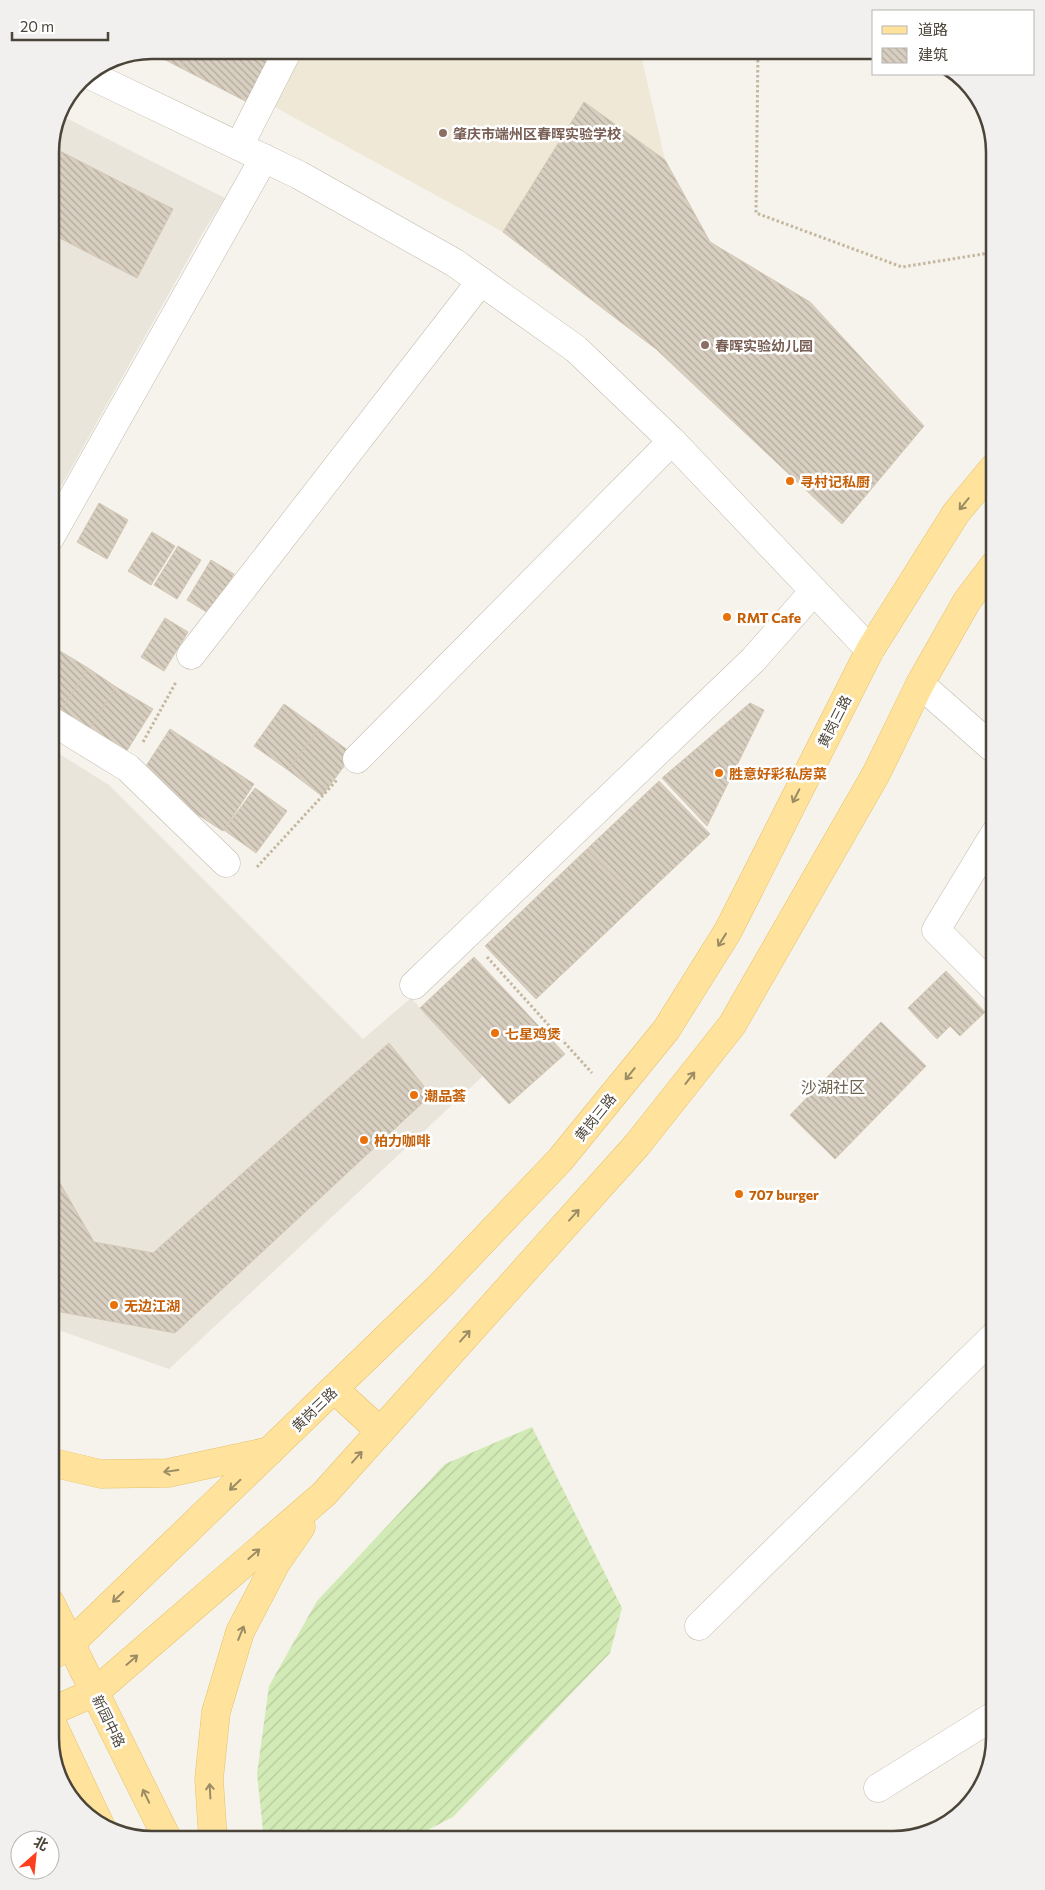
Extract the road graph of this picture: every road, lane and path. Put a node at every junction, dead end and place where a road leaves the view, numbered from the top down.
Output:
1 (283, 59) edge
2 (758, 59) edge
3 (96, 78) edge
4 (239, 146) junction
5 (264, 158) junction
6 (986, 253) edge
7 (481, 281) junction
8 (672, 441) junction
9 (986, 477) edge
10 (59, 522) edge
11 (986, 576) edge
12 (814, 591) junction
13 (870, 650) junction
14 (191, 655) joint
15 (920, 684) junction
16 (59, 726) edge
17 (986, 742) edge
18 (356, 759) joint
19 (128, 768) junction
20 (986, 848) edge
21 (226, 863) dead end
22 (255, 869) dead end
23 (467, 935) junction
24 (986, 980) edge
25 (414, 984) dead end
26 (613, 1095) junction
27 (986, 1344) edge
28 (334, 1389) junction
29 (380, 1431) junction
30 (270, 1451) junction
31 (59, 1464) edge
32 (324, 1494) junction
33 (700, 1626) dead end
34 (60, 1650) edge
35 (95, 1692) junction
36 (59, 1708) edge
37 (986, 1721) edge
38 (59, 1738) edge
39 (878, 1788) dead end
40 (93, 1811) edge
41 (164, 1831) edge
42 (213, 1831) edge

1 - 4 street
2 - 6 path
3 - 4 street
4 - 5 street
5 - 7 street
5 - 10 street
7 - 8 street
7 - 14 street
8 - 12 street
8 - 18 street
9 -> 13 main road, 黄岗三路
11 - 15 main road
12 - 13 street
12 - 23 street
13 -> 26 main road, 黄岗三路
14 - 19 path
15 - 17 street
29 -> 15 main road
16 - 19 street
18 - 22 path
19 - 21 street
20 - 24 street
23 - 25 street
23 - 26 path
26 - 28 main road, 黄岗三路
27 - 33 street
28 - 29 main road
28 - 30 main road, 黄岗三路
32 -> 29 main road
30 -> 31 main road
30 -> 34 main road, 黄岗三路
35 -> 32 main road
42 -> 32 main road
34 - 35 main road, 新园中路
35 - 36 main road
41 -> 35 main road, 新园中路
37 - 39 street
38 - 40 main road

